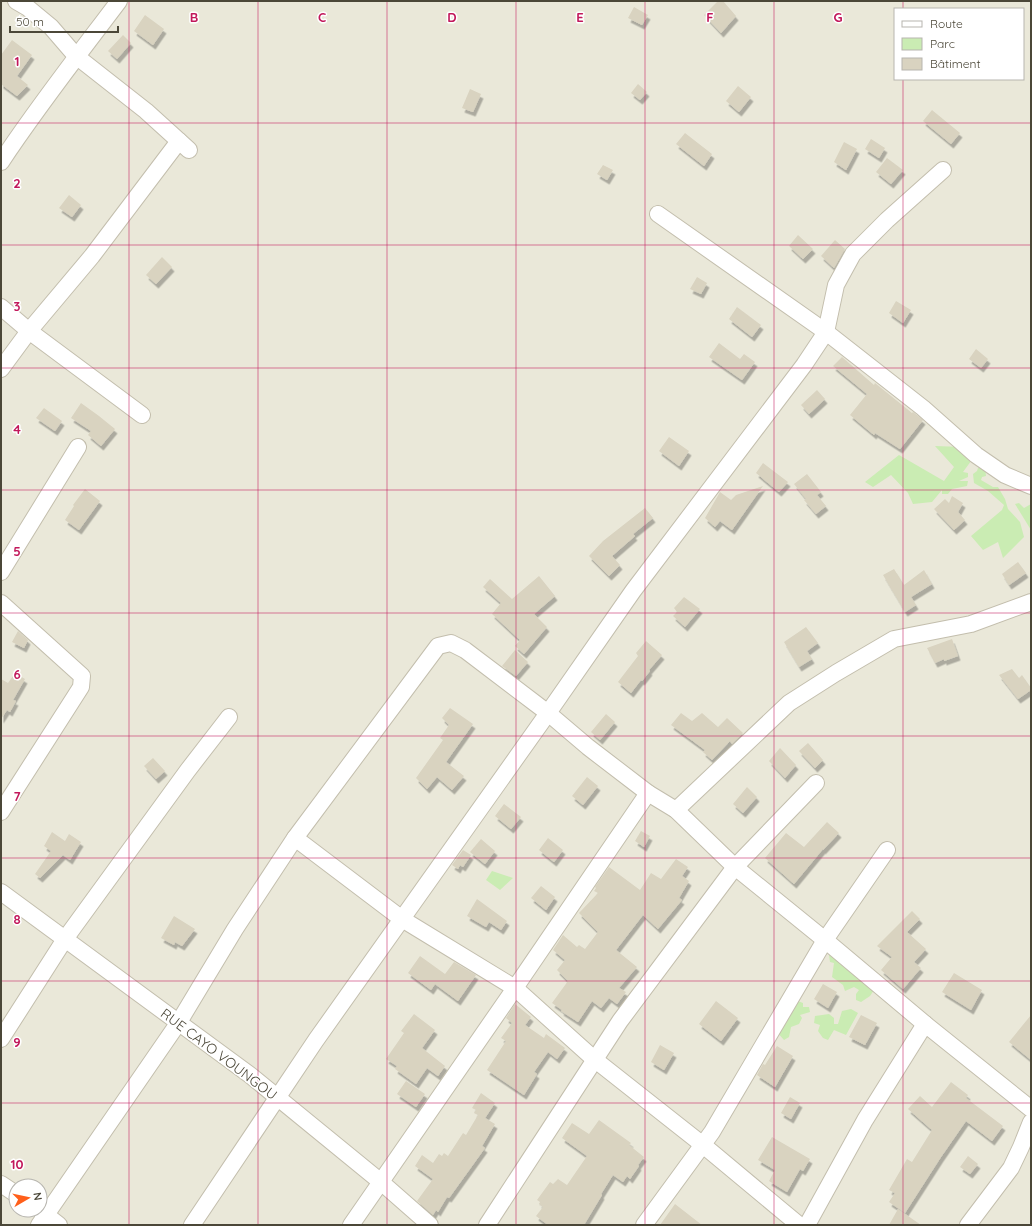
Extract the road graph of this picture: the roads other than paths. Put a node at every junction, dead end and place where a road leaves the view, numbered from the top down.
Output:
1 (16, 1) edge
2 (119, 1) edge
3 (76, 56) junction
4 (1, 162) edge
5 (943, 170) dead end
6 (658, 214) dead end
7 (1, 307) edge
8 (29, 331) junction
9 (826, 332) junction
10 (1, 369) edge
11 (142, 415) dead end
12 (78, 447) dead end
13 (1031, 486) edge
14 (1, 572) edge
15 (1031, 602) edge
16 (1, 603) edge
17 (548, 713) junction
18 (229, 717) dead end
19 (816, 783) dead end
20 (648, 793) junction
21 (676, 810) junction
22 (1, 812) edge
23 (295, 838) junction
24 (887, 850) dead end
25 (735, 867) junction
26 (1, 892) edge
27 (402, 919) junction
28 (65, 938) junction
29 (825, 940) junction
30 (515, 988) junction
31 (179, 1022) junction
32 (925, 1024) junction
33 (1, 1039) edge
34 (594, 1060) junction
35 (277, 1097) junction
36 (1031, 1109) edge
37 (1031, 1122) edge
38 (702, 1145) junction
39 (381, 1182) junction
40 (48, 1208) edge
41 (46, 1218) edge
42 (59, 1225) edge
43 (192, 1225) edge
44 (351, 1225) edge
45 (430, 1225) edge
46 (487, 1225) edge
47 (644, 1225) edge
48 (799, 1225) edge
49 (807, 1225) edge
50 (968, 1225) edge

1 - 3 street
2 - 3 street
3 - 4 street
3 - 8 street
5 - 9 street
6 - 9 street
7 - 8 street
8 - 10 street
8 - 11 street
9 - 13 street
9 - 17 street
12 - 14 street
15 - 21 street
16 - 22 street
17 - 20 street
17 - 23 street
17 - 27 street
18 - 28 street
19 - 25 street
20 - 21 street
20 - 30 street
21 - 25 street
23 - 27 street
23 - 31 street
24 - 29 street
25 - 29 street
25 - 34 street
26 - 28 street, RUE CAYO VOUNGOU
27 - 30 street
27 - 35 street
28 - 31 street, RUE CAYO VOUNGOU
28 - 33 street
29 - 32 street
29 - 38 street
30 - 34 street
30 - 39 street
31 - 35 street, RUE CAYO VOUNGOU
31 - 40 street
32 - 36 street
32 - 49 street
34 - 38 street
34 - 46 street
35 - 39 street, RUE CAYO VOUNGOU
35 - 43 street
37 - 50 street
38 - 47 street
38 - 48 street
39 - 44 street
39 - 45 street, RUE CAYO VOUNGOU
41 - 42 street

